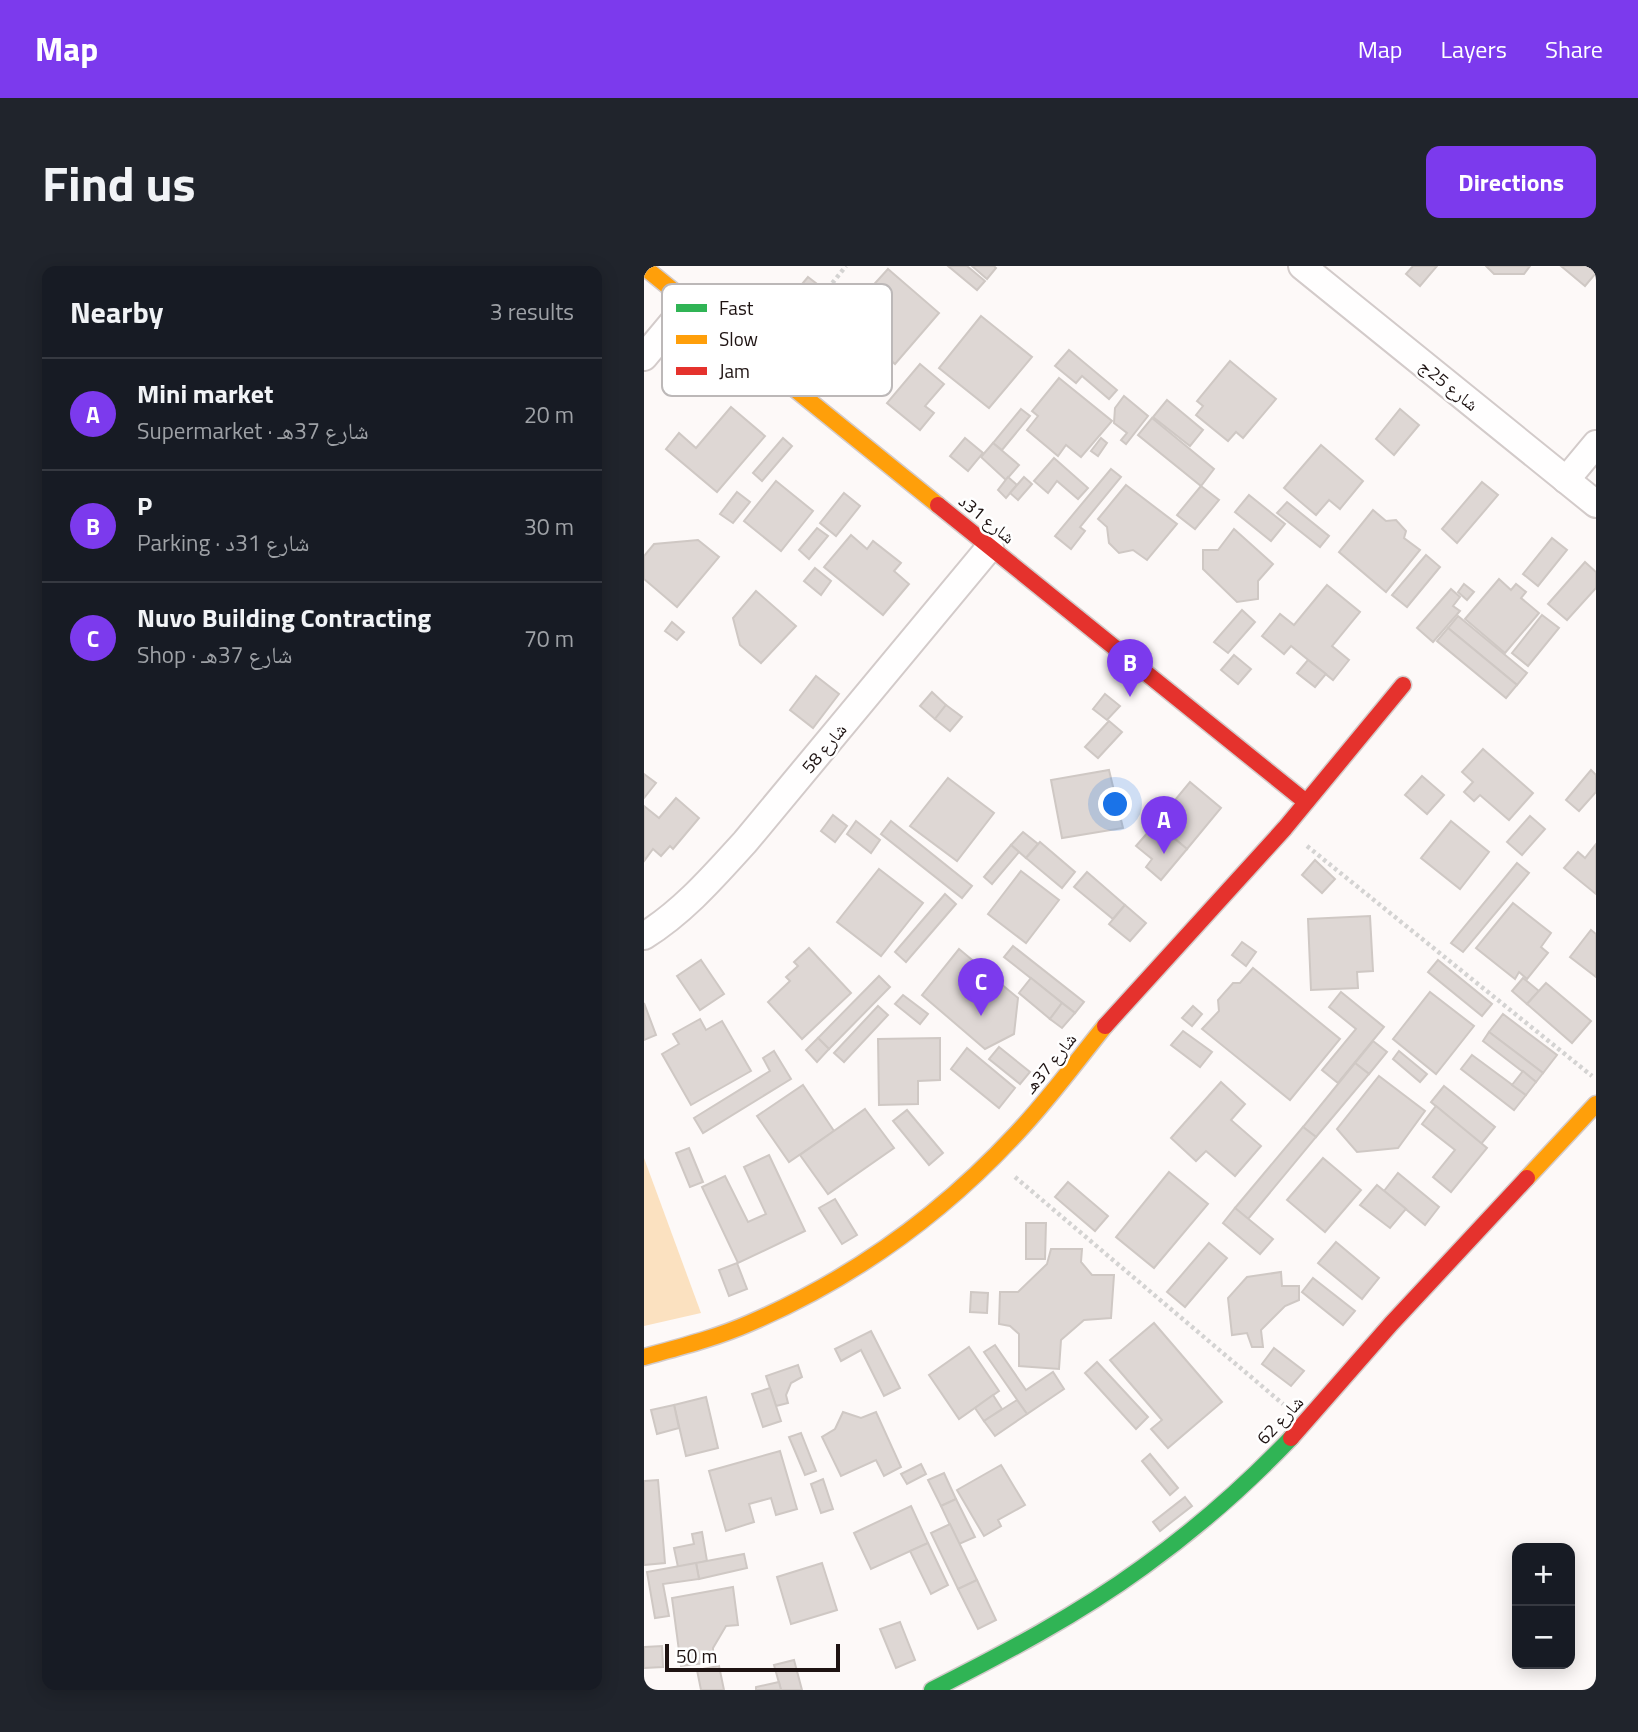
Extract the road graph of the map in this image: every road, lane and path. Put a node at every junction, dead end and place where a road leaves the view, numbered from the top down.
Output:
1 (846, 266) edge
2 (1302, 266) edge
3 (644, 267) edge
4 (665, 284) edge
5 (831, 284) edge
6 (662, 335) edge
7 (644, 357) edge
8 (803, 396) edge
9 (1596, 444) edge
10 (1566, 480) junction
11 (1596, 504) edge
12 (990, 547) junction
13 (1403, 685) dead end
14 (1306, 802) junction
15 (1285, 828) junction
16 (644, 936) edge
17 (1596, 1079) edge
18 (1596, 1104) edge
19 (993, 1158) junction
20 (644, 1357) edge
21 (1305, 1423) junction
22 (932, 1690) edge

1 - 5 path
2 - 10 street, شارع 25ج
3 - 4 street, شارع 31د
6 - 7 street
8 - 12 street, شارع 31د
9 - 10 street
10 - 11 street, شارع 25ج
12 - 14 street, شارع 31د
12 - 16 street, شارع 58
13 - 14 street, شارع 37هـ
14 - 15 street, شارع 37هـ
15 - 17 path
15 - 19 street, شارع 37هـ
18 - 21 street, شارع 62
19 - 20 street, شارع 37هـ
19 - 21 path
21 - 22 street, شارع 62

